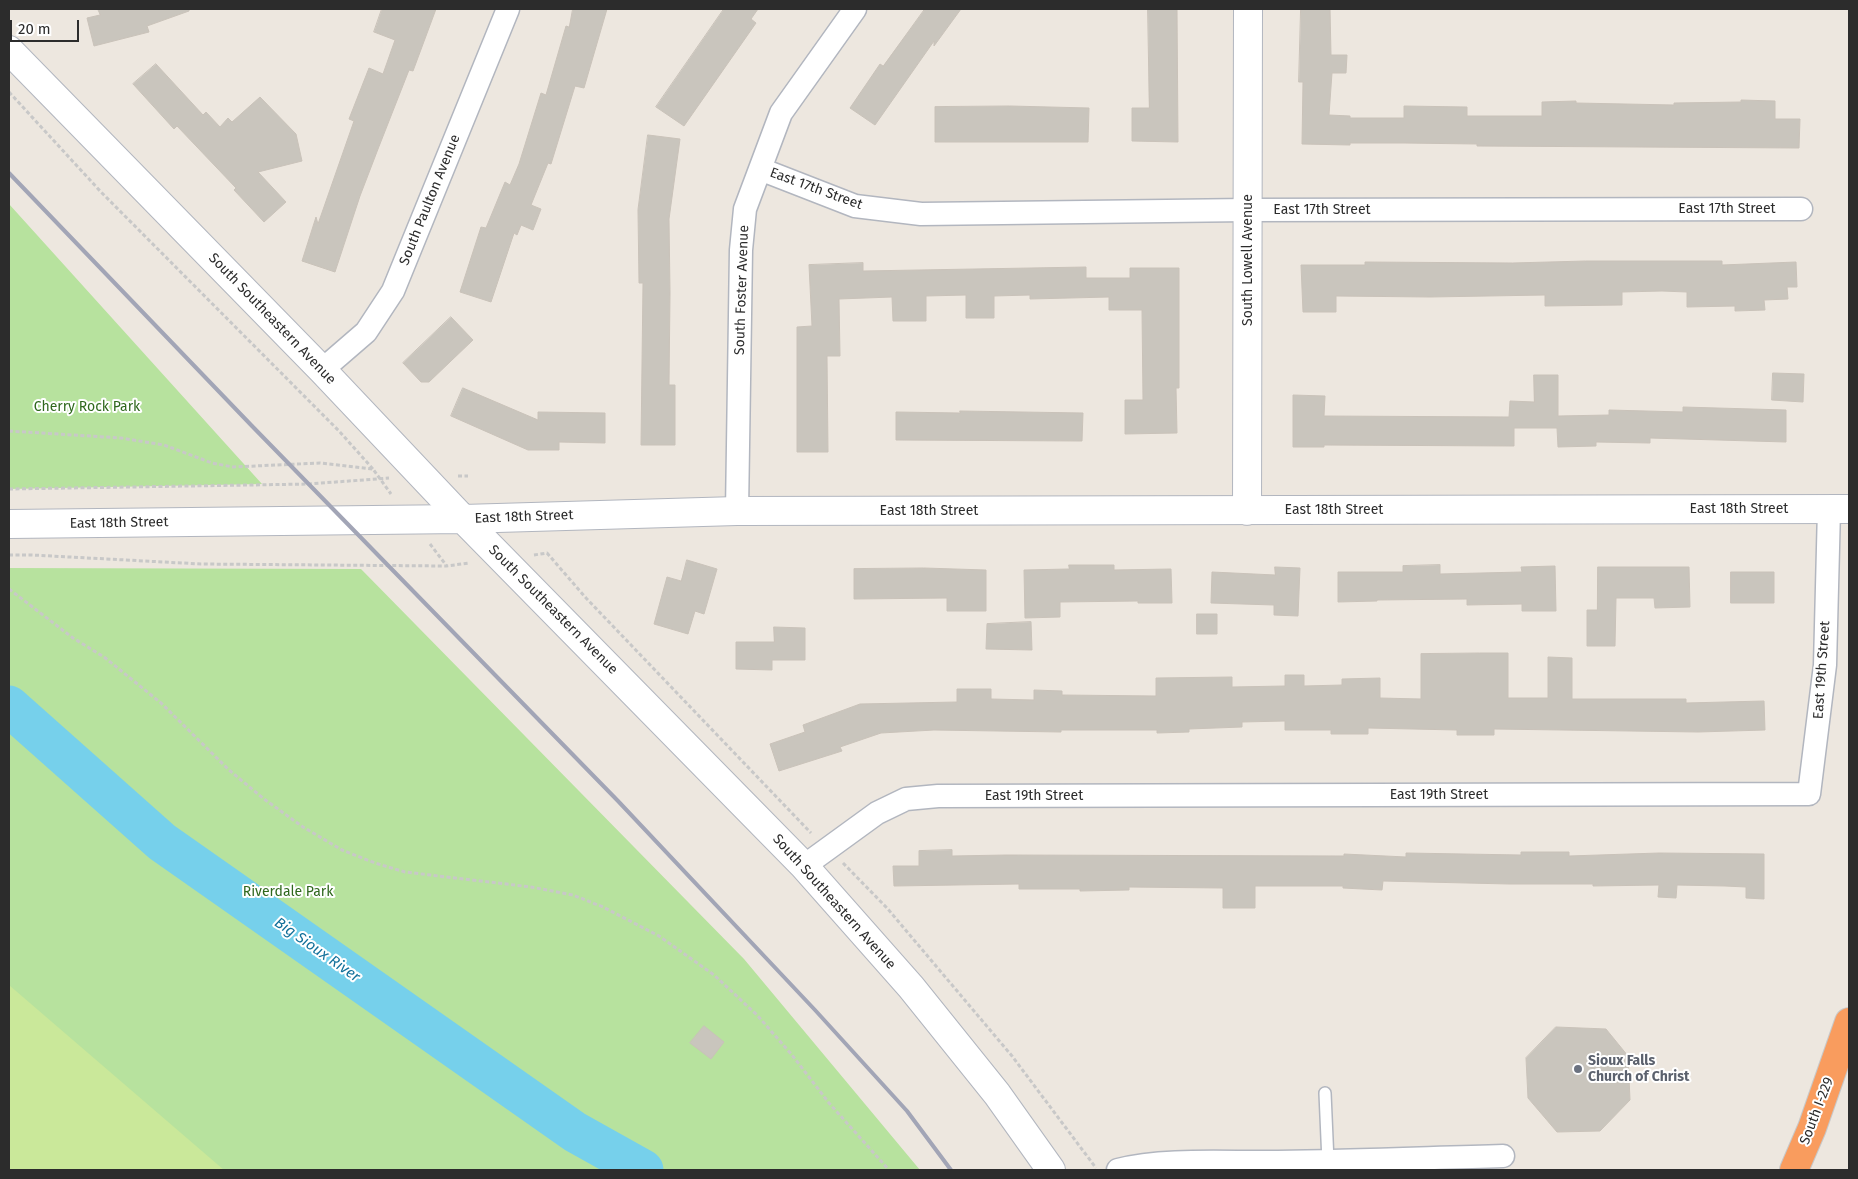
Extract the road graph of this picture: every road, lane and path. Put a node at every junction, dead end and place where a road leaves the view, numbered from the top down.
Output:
1 (508, 9) edge
2 (855, 9) edge
3 (1248, 9) edge
4 (9, 50) edge
5 (9, 92) edge
6 (760, 169) junction
7 (1801, 209) dead end
8 (1248, 210) junction
9 (322, 370) junction
10 (9, 431) edge
11 (373, 469) junction
12 (423, 477) junction
13 (380, 479) junction
14 (9, 489) edge
15 (1842, 509) edge
16 (737, 511) junction
17 (1247, 511) junction
18 (462, 519) junction
19 (411, 520) junction
20 (9, 524) edge
21 (9, 555) edge
22 (446, 566) dead end
23 (9, 589) edge
24 (804, 866) junction
25 (1849, 1022) edge
26 (1325, 1093) dead end
27 (1502, 1156) dead end
28 (1328, 1162) junction
29 (889, 1170) edge
30 (1051, 1170) edge
31 (1118, 1170) edge
32 (1794, 1170) edge

1 - 9 street, South Paulton Avenue
2 - 6 street, South Foster Avenue
3 - 8 street, South Lowell Avenue
4 - 9 street, South Southeastern Avenue
5 - 11 path
6 - 8 street, East 17th Street
6 - 16 street, South Foster Avenue
7 - 8 street, East 17th Street
8 - 17 street, South Lowell Avenue
9 - 12 street, South Southeastern Avenue
10 - 11 path
11 - 13 path
12 - 13 path
12 - 18 street, South Southeastern Avenue
13 - 14 path
13 - 19 path
15 - 17 street, East 18th Street
15 - 24 street, East 19th Street
16 - 17 street, East 18th Street
16 - 18 street, East 18th Street
18 - 19 street, East 18th Street
18 - 24 street, South Southeastern Avenue
19 - 20 street, East 18th Street
21 - 22 path
23 - 29 path
24 - 30 street, South Southeastern Avenue
25 - 32 highway, South I-229
26 - 28 lane
27 - 28 street
28 - 31 street

